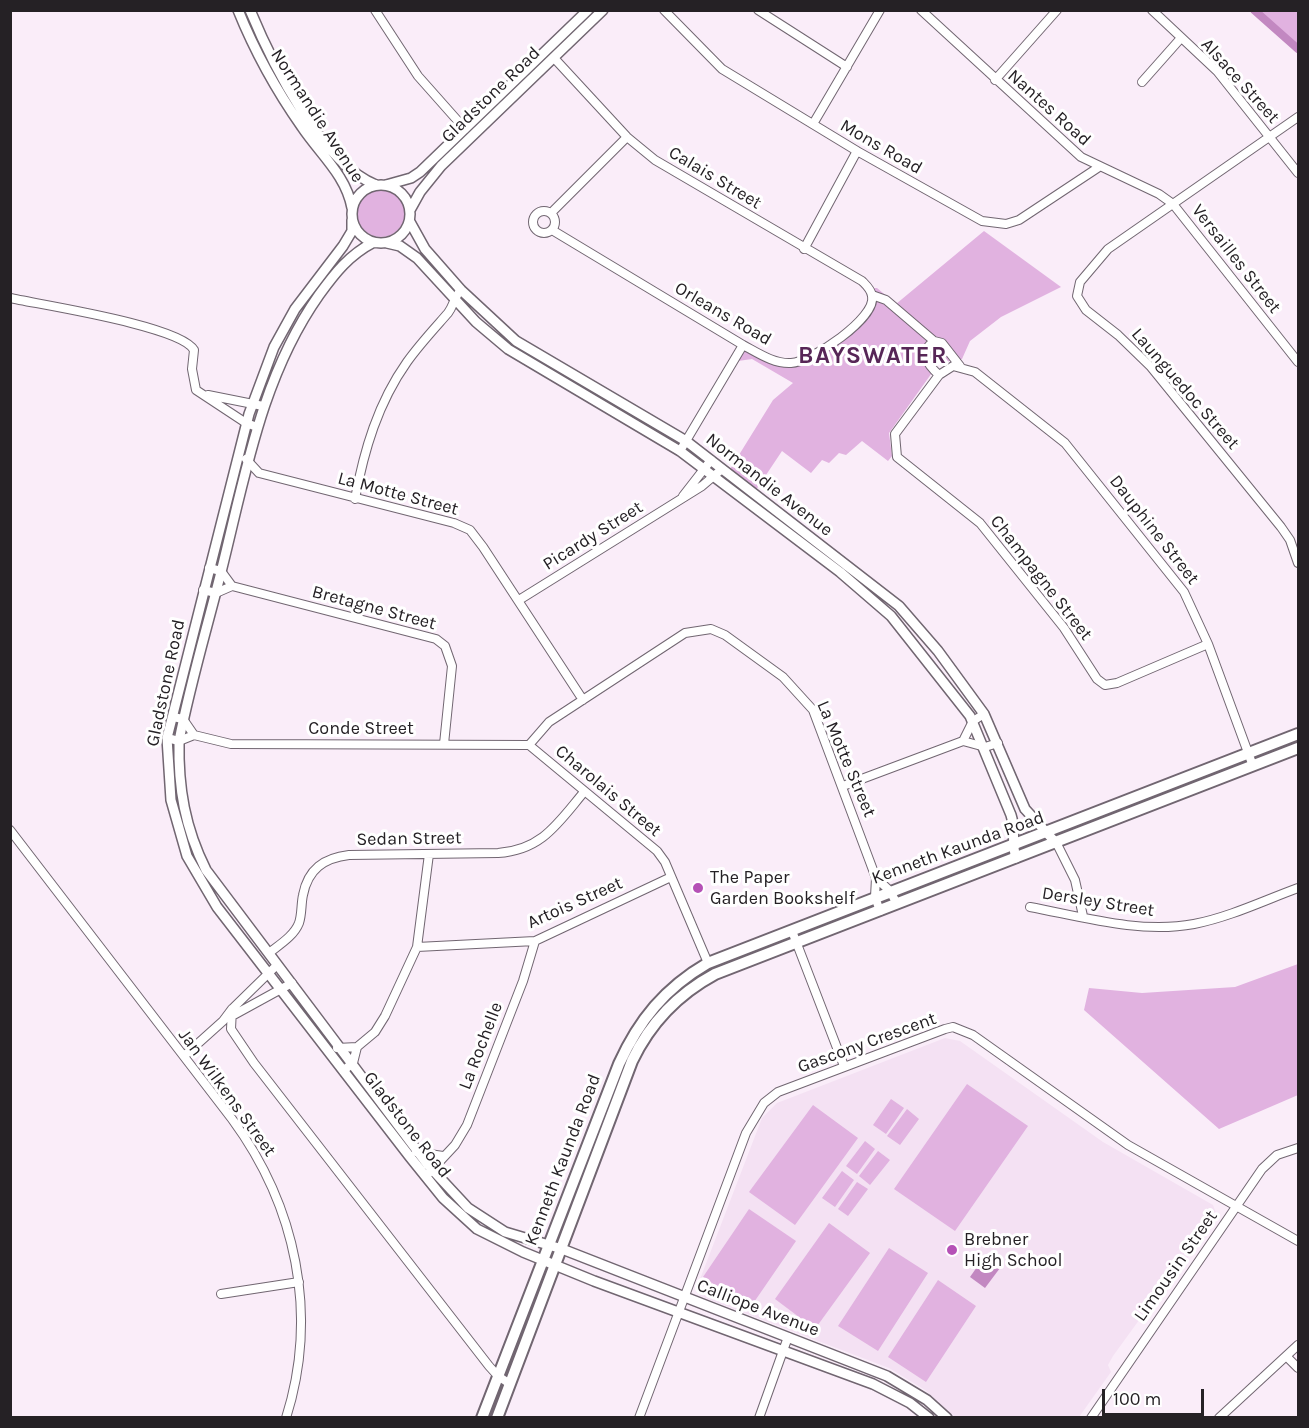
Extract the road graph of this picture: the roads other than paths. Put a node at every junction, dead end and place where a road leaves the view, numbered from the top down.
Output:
1 (238, 10) edge
2 (250, 10) edge
3 (375, 10) edge
4 (588, 10) edge
5 (603, 10) edge
6 (664, 10) edge
7 (758, 10) edge
8 (880, 10) edge
9 (921, 10) edge
10 (1057, 10) edge
11 (1152, 10) edge
12 (1181, 38) junction
13 (553, 44) junction
14 (540, 57) junction
15 (554, 58) junction
16 (847, 67) junction
17 (995, 80) junction
18 (1142, 82) dead end
19 (1298, 118) edge
20 (813, 124) junction
21 (469, 132) junction
22 (627, 137) junction
23 (1271, 138) junction
24 (857, 151) junction
25 (1100, 167) junction
26 (1299, 173) edge
27 (381, 185) junction
28 (1173, 204) junction
29 (352, 208) junction
30 (410, 210) junction
31 (551, 213) junction
32 (352, 220) junction
33 (410, 222) junction
34 (552, 230) junction
35 (374, 242) junction
36 (387, 243) junction
37 (804, 249) junction
38 (461, 290) junction
39 (454, 297) junction
40 (10, 298) edge
41 (872, 298) junction
42 (471, 300) junction
43 (463, 307) junction
44 (451, 308) junction
45 (934, 341) junction
46 (743, 345) junction
47 (1299, 362) edge
48 (960, 366) junction
49 (939, 375) junction
50 (204, 394) junction
51 (252, 403) junction
52 (263, 406) junction
53 (246, 423) junction
54 (257, 427) junction
55 (686, 441) junction
56 (680, 451) junction
57 (237, 458) junction
58 (249, 460) junction
59 (711, 460) junction
60 (704, 468) junction
61 (722, 469) junction
62 (259, 473) junction
63 (715, 477) junction
64 (232, 478) junction
65 (244, 480) junction
66 (682, 497) junction
67 (355, 499) junction
68 (1299, 563) edge
69 (209, 568) junction
70 (221, 571) junction
71 (232, 586) junction
72 (203, 590) junction
73 (216, 593) junction
74 (519, 600) junction
75 (918, 627) junction
76 (908, 636) junction
77 (1208, 644) junction
78 (583, 700) junction
79 (984, 714) junction
80 (173, 717) junction
81 (183, 719) junction
82 (973, 721) junction
83 (1299, 734) edge
84 (194, 735) junction
85 (167, 738) junction
86 (178, 741) junction
87 (963, 741) junction
88 (444, 744) junction
89 (998, 744) junction
90 (529, 745) junction
91 (985, 747) junction
92 (1299, 748) edge
93 (1249, 753) junction
94 (1253, 766) junction
95 (843, 786) junction
96 (585, 792) junction
97 (10, 830) edge
98 (1048, 832) junction
99 (1012, 844) junction
100 (1057, 844) junction
101 (429, 854) junction
102 (1016, 858) junction
103 (934, 874) junction
104 (671, 877) junction
105 (876, 878) junction
106 (939, 887) junction
107 (1299, 888) edge
108 (890, 891) junction
109 (875, 897) junction
110 (897, 904) junction
111 (1030, 907) dead end
112 (880, 911) junction
113 (1083, 916) junction
114 (792, 931) junction
115 (535, 941) junction
116 (261, 943) junction
117 (797, 943) junction
118 (417, 947) junction
119 (251, 951) junction
120 (269, 953) junction
121 (708, 963) junction
122 (277, 965) junction
123 (268, 972) junction
124 (292, 983) junction
125 (282, 991) junction
126 (232, 1012) junction
127 (340, 1046) junction
128 (357, 1047) junction
129 (331, 1053) junction
130 (184, 1056) junction
131 (353, 1063) junction
132 (844, 1066) junction
133 (344, 1070) junction
134 (603, 1102) junction
135 (616, 1106) junction
136 (1299, 1148) edge
137 (414, 1154) junction
138 (443, 1156) junction
139 (429, 1173) junction
140 (1236, 1206) junction
141 (1299, 1241) edge
142 (548, 1245) junction
143 (562, 1249) junction
144 (542, 1259) junction
145 (557, 1264) junction
146 (299, 1282) junction
147 (221, 1294) dead end
148 (685, 1298) junction
149 (680, 1311) junction
150 (788, 1337) junction
151 (1299, 1346) edge
152 (784, 1350) junction
153 (1287, 1356) junction
154 (1299, 1368) edge
155 (498, 1376) junction
156 (510, 1384) junction
157 (286, 1418) edge
158 (482, 1418) edge
159 (498, 1418) edge
160 (639, 1418) edge
161 (759, 1418) edge
162 (929, 1418) edge
163 (947, 1418) edge
164 (1091, 1418) edge
165 (1219, 1418) edge

1 - 29 street, Normandie Avenue
2 - 27 street, Normandie Avenue
3 - 21 street
4 - 13 street, Gladstone Road
5 - 15 street, Gladstone Road
6 - 20 street, Mons Road
7 - 16 street
8 - 16 street
9 - 17 street, Nantes Road
10 - 17 street
11 - 12 street, Alsace Street
12 - 18 street, Alsace Street
12 - 23 street, Alsace Street
13 - 14 street, Gladstone Road
13 - 15 street
14 - 15 street
14 - 21 street, Gladstone Road
15 - 21 street, Gladstone Road
15 - 22 street, Calais Street
16 - 20 street
17 - 25 street, Nantes Road
19 - 23 street
20 - 24 street, Mons Road
21 - 27 street, Gladstone Road
21 - 30 street, Gladstone Road
22 - 31 street
22 - 37 street, Calais Street
23 - 26 street, Alsace Street
23 - 28 street
24 - 25 street, Mons Road
24 - 37 street
25 - 28 street, Nantes Road
27 - 29 street
27 - 30 street
28 - 47 street, Versailles Street
28 - 68 street, Launguedoc Street
29 - 32 street
30 - 33 street
31 - 34 street
31 - 34 street
32 - 35 street
32 - 51 street, Gladstone Road
33 - 36 street
33 - 38 street, Normandie Avenue
34 - 46 street, Orleans Road
35 - 36 street
35 - 52 street, Gladstone Road
36 - 39 street, Normandie Avenue
37 - 41 street, Calais Street
38 - 39 street
38 - 42 street, Normandie Avenue
39 - 43 street, Normandie Avenue
39 - 44 street
40 - 50 street
41 - 45 street, Calais Street
41 - 46 street, Orleans Road
42 - 43 street
42 - 55 street, Normandie Avenue
43 - 44 street
43 - 56 street, Normandie Avenue
44 - 67 street
45 - 48 street, Calais Street
45 - 49 street
46 - 55 street
48 - 49 street
48 - 77 street, Dauphine Street
49 - 77 street, Champagne Street
50 - 51 street
50 - 53 street
51 - 52 street
51 - 53 street, Gladstone Road
52 - 54 street, Gladstone Road
53 - 54 street
53 - 57 street, Gladstone Road
54 - 58 street, Gladstone Road
55 - 56 street
55 - 59 street, Normandie Avenue
56 - 60 street, Normandie Avenue
57 - 58 street
57 - 64 street, Gladstone Road
58 - 62 street
58 - 65 street, Gladstone Road
59 - 60 street, Picardy Street
59 - 61 street, Normandie Avenue
60 - 63 street, Normandie Avenue
60 - 66 street, Picardy Street
61 - 63 street, Picardy Street
61 - 75 street, Normandie Avenue
62 - 65 street
62 - 67 street, La Motte Street
63 - 66 street, Picardy Street
63 - 76 street, Normandie Avenue
64 - 65 street
64 - 69 street, Gladstone Road
65 - 70 street, Gladstone Road
66 - 74 street, Picardy Street
67 - 74 street, La Motte Street
69 - 70 street
69 - 72 street, Gladstone Road
70 - 71 street
70 - 73 street, Gladstone Road
71 - 73 street
71 - 88 street, Bretagne Street
72 - 73 street
72 - 80 street, Gladstone Road
73 - 81 street, Gladstone Road
74 - 78 street, La Motte Street
75 - 76 street
75 - 79 street, Normandie Avenue
76 - 82 street, Normandie Avenue
77 - 93 street, Dauphine Street
78 - 90 street, La Motte Street
78 - 95 street, La Motte Street
79 - 82 street
79 - 89 street, Normandie Avenue
80 - 81 street
80 - 85 street, Gladstone Road
81 - 84 street
81 - 86 street, Gladstone Road
82 - 87 street
82 - 91 street, Normandie Avenue
83 - 93 main road, Kenneth Kaunda Road
84 - 86 street
84 - 88 street, Conde Street
85 - 86 street
85 - 119 street, Gladstone Road
86 - 116 street, Gladstone Road
87 - 91 street
87 - 95 street
88 - 90 street, Conde Street
89 - 91 street
89 - 98 street, Normandie Avenue
90 - 96 street, Charolais Street
91 - 99 street, Normandie Avenue
92 - 94 main road, Kenneth Kaunda Road
93 - 94 street, Dauphine Street
93 - 98 main road, Kenneth Kaunda Road
94 - 100 main road, Kenneth Kaunda Road
95 - 105 street, La Motte Street
96 - 101 street, Sedan Street
96 - 104 street, Charolais Street
97 - 130 street, Jan Wilkens Street
98 - 99 main road, Kenneth Kaunda Road
98 - 100 street, Normandie Avenue
99 - 102 street, Normandie Avenue
99 - 103 main road, Kenneth Kaunda Road
100 - 102 main road, Kenneth Kaunda Road
100 - 113 street
101 - 118 street
101 - 120 street, Sedan Street
102 - 106 main road, Kenneth Kaunda Road
103 - 106 main road
103 - 108 main road, Kenneth Kaunda Road
104 - 115 street, Artois Street
104 - 121 street, Charolais Street
105 - 108 street, La Motte Street
105 - 109 street, La Motte Street
106 - 110 main road, Kenneth Kaunda Road
107 - 113 street, Dersley Street
108 - 109 main road, Kenneth Kaunda Road
108 - 110 street, La Motte Street
109 - 112 street, La Motte Street
109 - 114 main road, Kenneth Kaunda Road
110 - 112 main road, Kenneth Kaunda Road
111 - 113 street, Dersley Street
112 - 117 main road, Kenneth Kaunda Road
114 - 117 street
114 - 121 main road, Kenneth Kaunda Road
115 - 118 street, Artois Street
115 - 138 street, La Rochelle
116 - 119 street
116 - 120 street, Gladstone Road
117 - 132 street
117 - 135 main road, Kenneth Kaunda Road
118 - 128 street
119 - 123 street, Gladstone Road
120 - 122 street, Gladstone Road
121 - 134 main road, Kenneth Kaunda Road
122 - 123 street
122 - 124 street, Gladstone Road
123 - 125 street, Gladstone Road
123 - 126 street
124 - 125 street
124 - 127 street, Gladstone Road
125 - 126 street
125 - 129 street, Gladstone Road
126 - 130 street
126 - 155 street
127 - 128 street
127 - 129 street
127 - 131 street, Gladstone Road
128 - 131 street
129 - 133 street, Gladstone Road
130 - 146 street, Jan Wilkens Street
131 - 133 street
131 - 137 street, Gladstone Road
132 - 140 street, Gascony Crescent
132 - 148 street, Gascony Crescent
133 - 137 street, Gladstone Road
134 - 135 main road
134 - 142 main road, Kenneth Kaunda Road
135 - 143 main road, Kenneth Kaunda Road
136 - 140 street, Limousin Street
137 - 138 street
137 - 139 street, Gladstone Road
138 - 139 street, La Rochelle
139 - 142 street, Gladstone Road
139 - 144 street, Gladstone Road
140 - 141 street, Gascony Crescent
140 - 164 street, Limousin Street
142 - 143 street, Calliope Avenue
142 - 144 main road, Kenneth Kaunda Road
143 - 145 main road, Kenneth Kaunda Road
143 - 148 street, Calliope Avenue
144 - 145 street, Calliope Avenue
144 - 155 main road, Kenneth Kaunda Road
145 - 149 street, Calliope Avenue
145 - 156 main road, Kenneth Kaunda Road
146 - 147 street
146 - 157 street, Jan Wilkens Street
148 - 149 street, Gascony Crescent
148 - 150 street, Calliope Avenue
149 - 152 street, Calliope Avenue
149 - 160 street, Gascony Crescent
150 - 152 street
150 - 163 street, Calliope Avenue
151 - 153 street
152 - 161 street
152 - 162 street, Calliope Avenue
153 - 154 street
153 - 165 street
155 - 156 street
155 - 158 main road, Kenneth Kaunda Road
156 - 159 main road, Kenneth Kaunda Road

